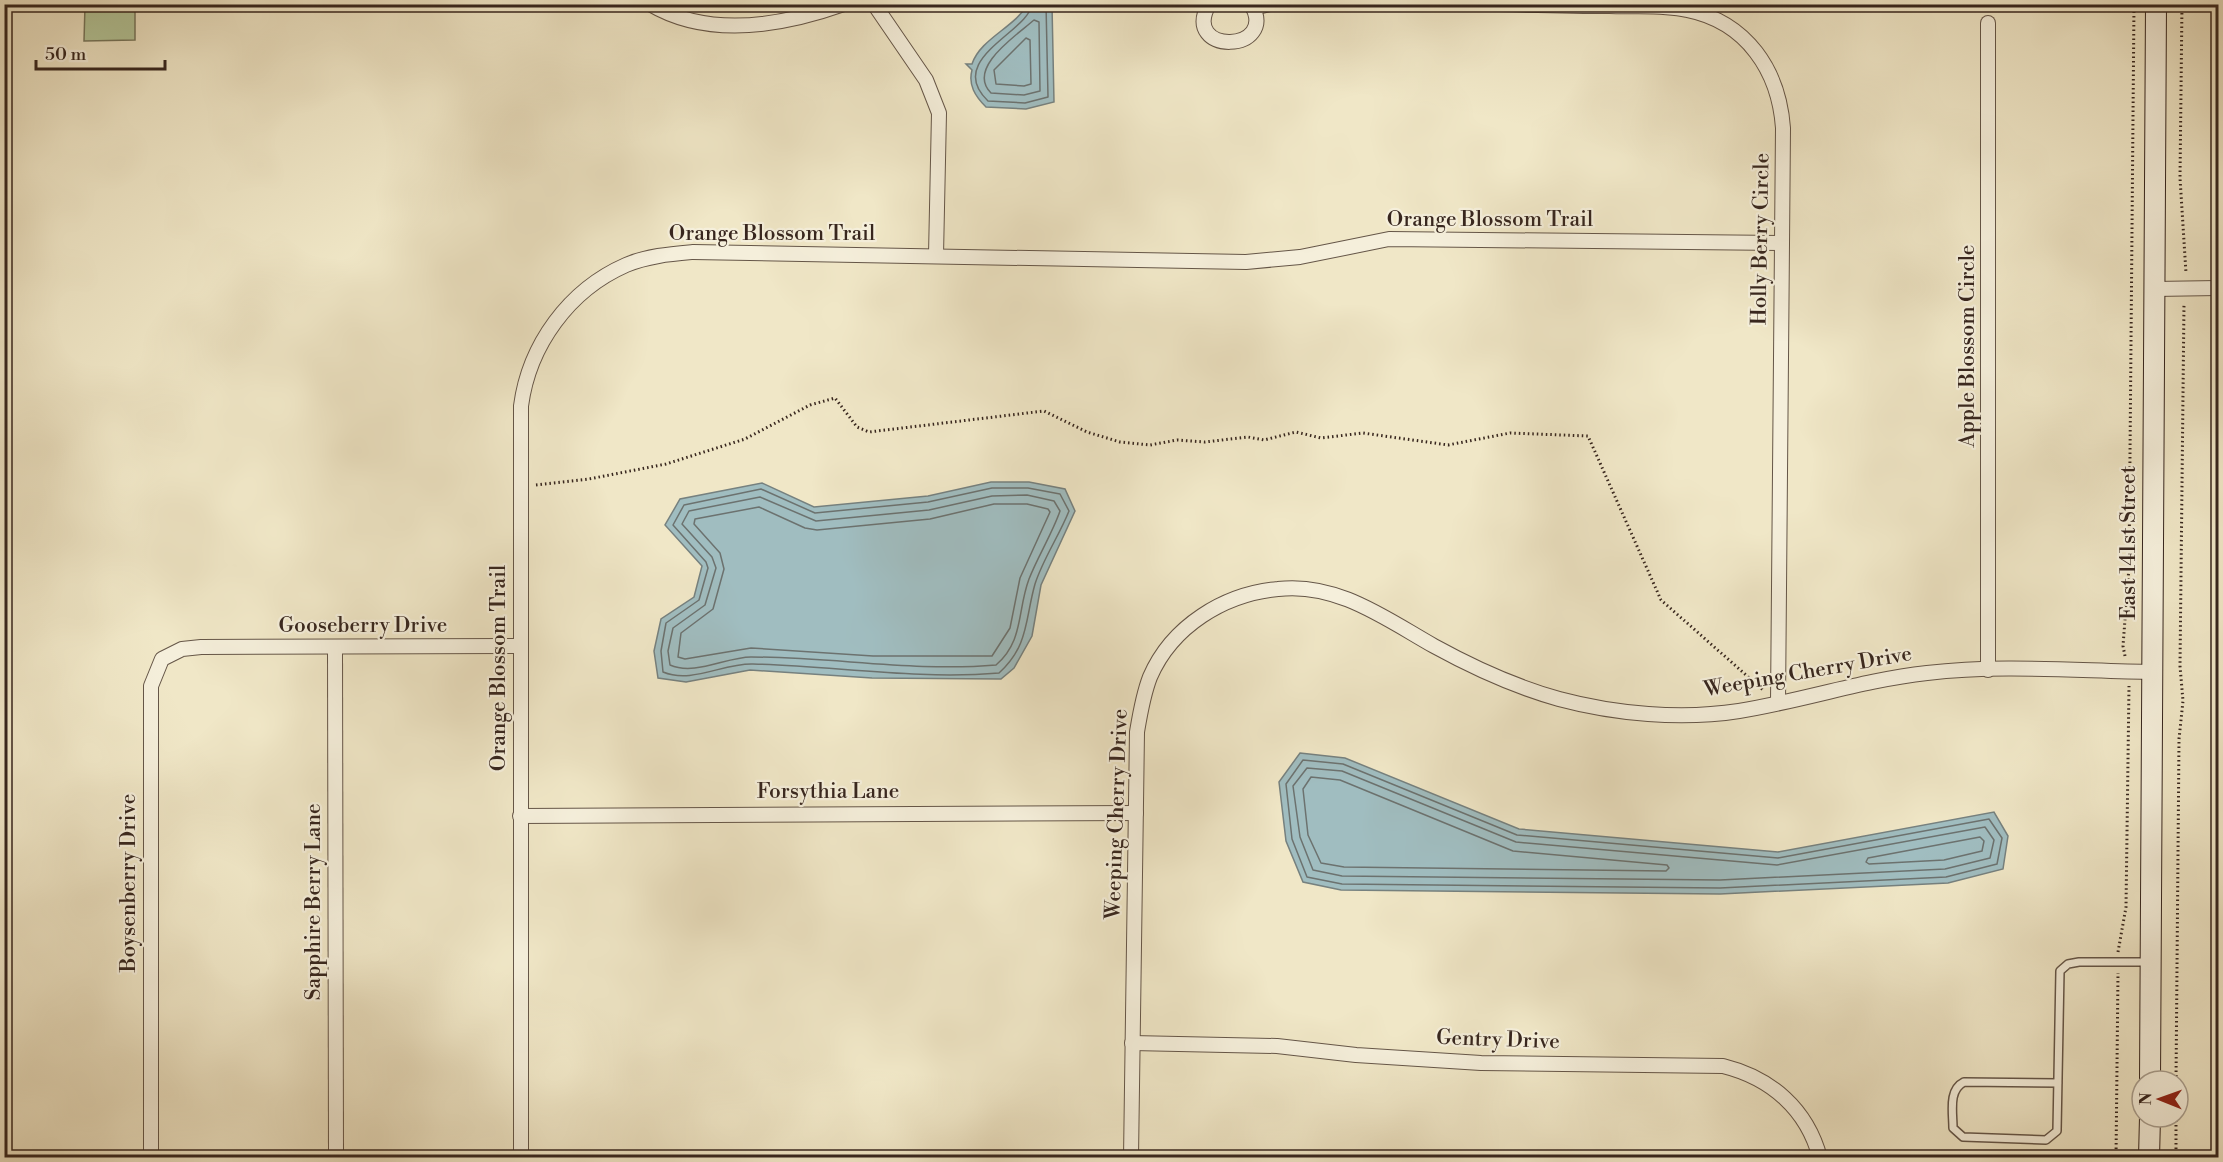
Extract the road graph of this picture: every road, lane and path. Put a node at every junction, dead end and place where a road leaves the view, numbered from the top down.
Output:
1 (650, 4) edge
2 (844, 4) edge
3 (874, 4) edge
4 (1209, 4) edge
5 (1270, 4) edge
6 (1500, 4) edge
7 (2134, 4) edge
8 (2156, 4) edge
9 (2182, 4) edge
10 (1252, 6) edge
11 (1988, 23) dead end
12 (1782, 243) junction
13 (936, 255) junction
14 (2184, 288) junction
15 (2218, 288) edge
16 (2154, 289) junction
17 (519, 487) junction
18 (519, 646) junction
19 (207, 647) joint
20 (335, 647) junction
21 (1988, 670) junction
22 (2129, 672) junction
23 (2153, 672) junction
24 (1778, 703) junction
25 (1136, 813) junction
26 (520, 816) junction
27 (2118, 962) junction
28 (2151, 962) junction
29 (1132, 1043) junction
30 (2150, 1069) edge
31 (2176, 1069) edge
32 (2058, 1083) junction
33 (2150, 1129) edge
34 (2176, 1129) edge
35 (151, 1158) edge
36 (336, 1158) edge
37 (521, 1158) edge
38 (1131, 1158) edge
39 (1820, 1158) edge
40 (2116, 1158) edge
41 (2149, 1158) edge
42 (2176, 1158) edge

1 - 2 street
3 - 13 street
4 - 10 street
5 - 10 street
6 - 12 street, Holly Berry Circle
7 - 22 path
8 - 16 street, East 141st Street
9 - 14 path
11 - 21 street, Apple Blossom Circle
12 - 13 street, Orange Blossom Trail
12 - 24 street, Holly Berry Circle
13 - 17 street, Orange Blossom Trail
14 - 15 street
14 - 16 street
14 - 31 path
16 - 23 street, East 141st Street
17 - 18 street, Orange Blossom Trail
17 - 24 path
18 - 20 street, Gooseberry Drive
18 - 26 street, Orange Blossom Trail
19 - 20 street, Gooseberry Drive
19 - 35 street, Boysenberry Drive
20 - 36 street, Sapphire Berry Lane
21 - 22 street, Weeping Cherry Drive
21 - 24 street, Weeping Cherry Drive
22 - 23 street, Weeping Cherry Drive
22 - 27 path
23 - 28 street, East 141st Street
24 - 25 street, Weeping Cherry Drive
25 - 26 street, Forsythia Lane
25 - 29 street, Weeping Cherry Drive
26 - 37 street, Orange Blossom Trail
27 - 28 lane
27 - 32 lane
27 - 40 path
28 - 30 street, East 141st Street
29 - 38 street, Weeping Cherry Drive
29 - 39 street, Gentry Drive
32 - 32 lane
33 - 41 street
34 - 42 path

